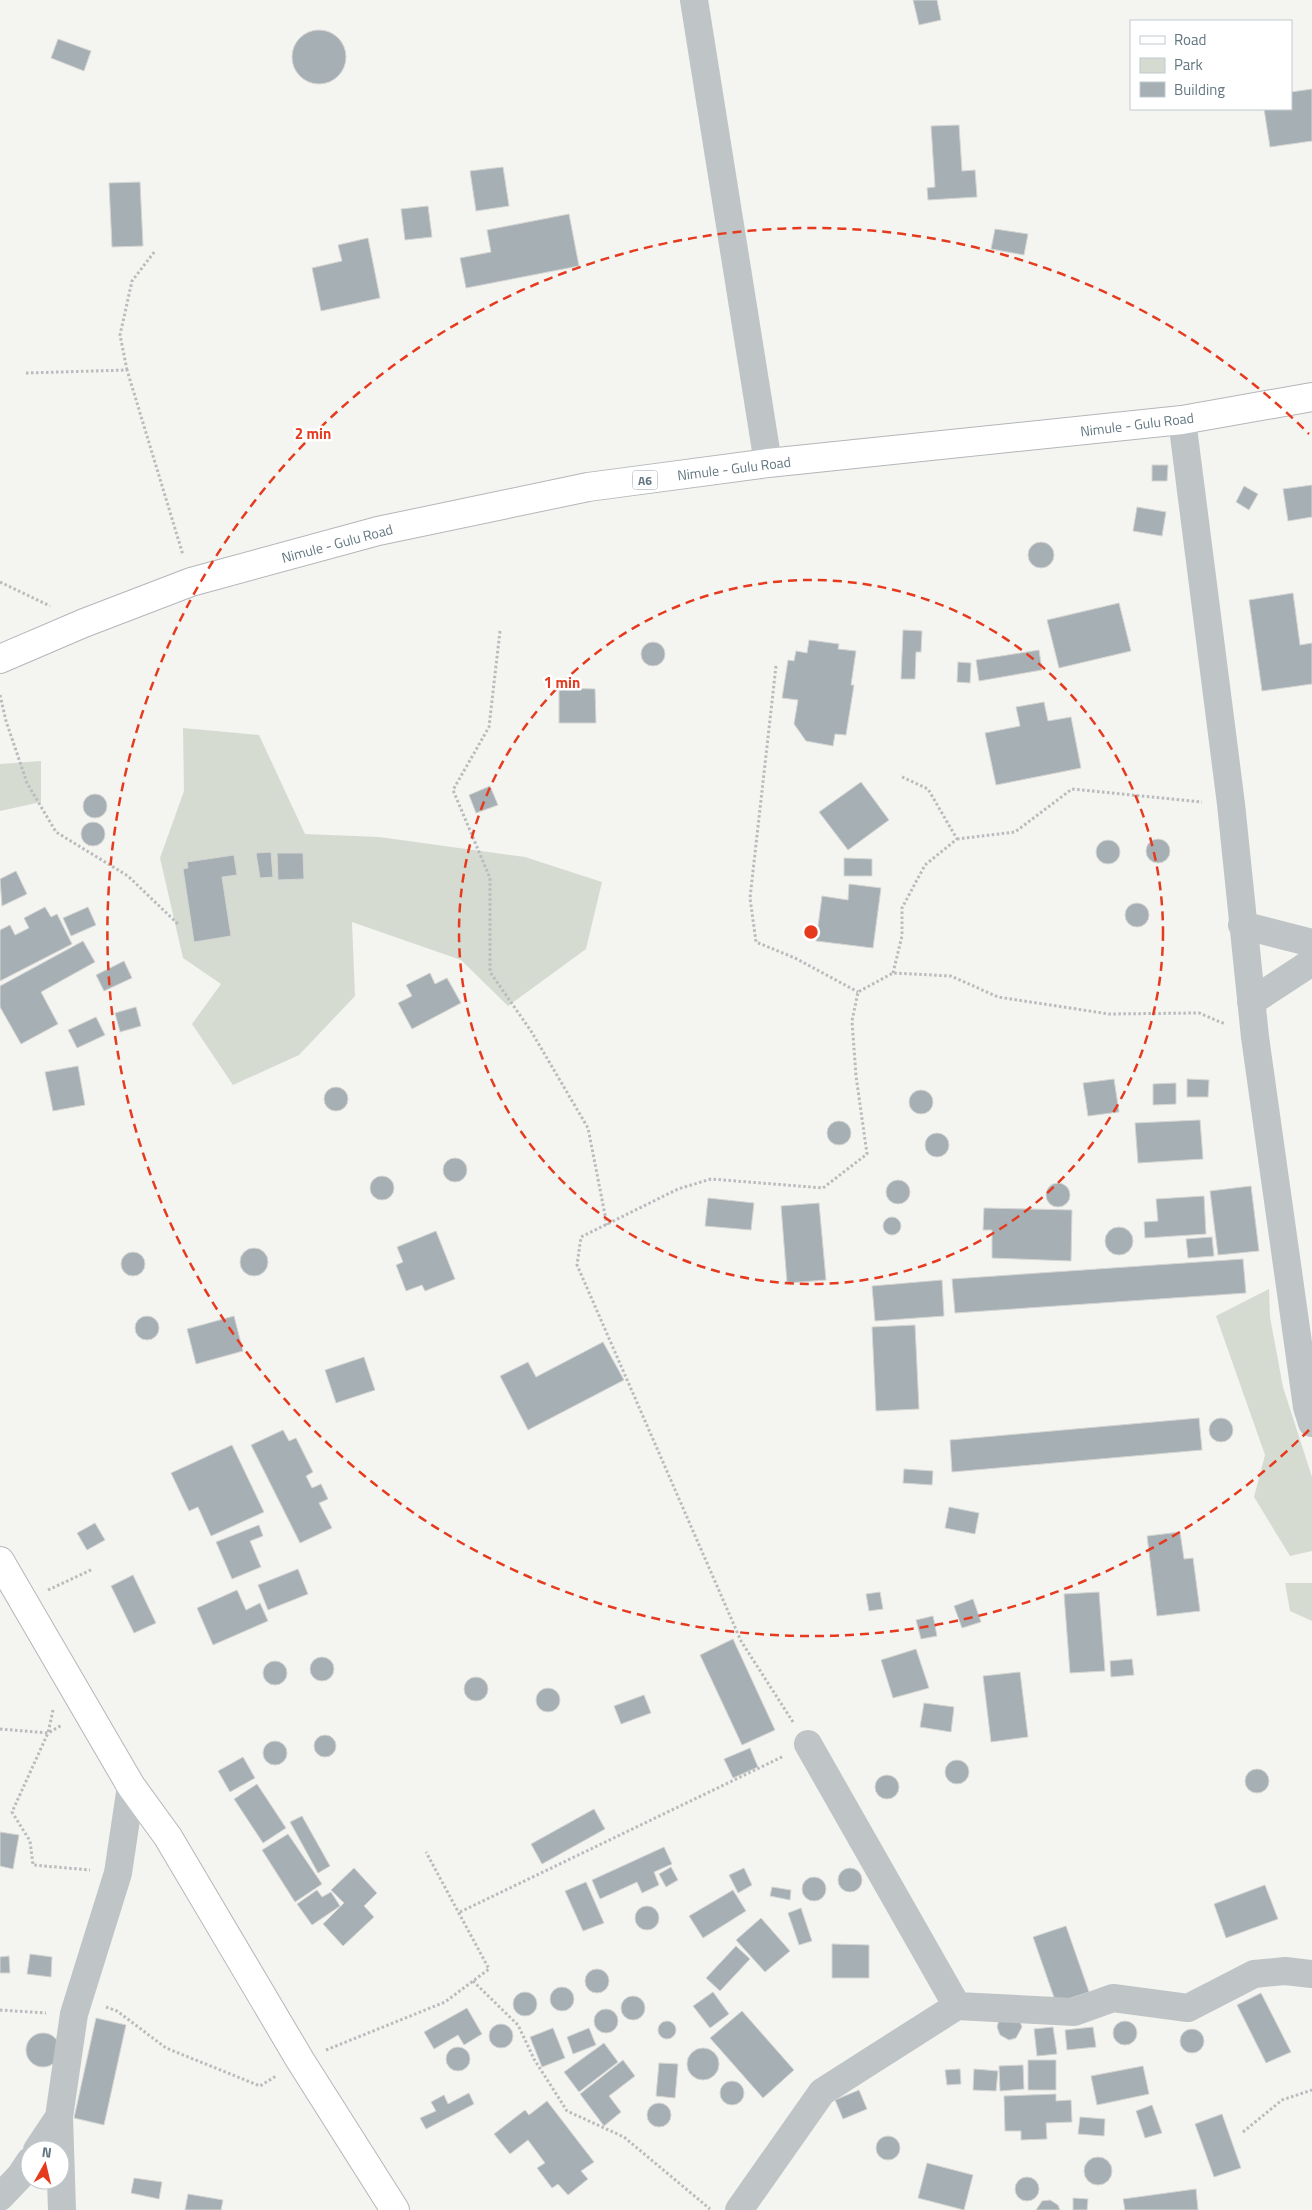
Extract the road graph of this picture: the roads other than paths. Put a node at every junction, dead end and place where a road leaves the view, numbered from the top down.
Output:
1 (694, 0) edge
2 (1312, 397) edge
3 (1182, 420) junction
4 (768, 463) junction
5 (0, 660) edge
6 (1242, 925) junction
7 (1312, 943) edge
8 (1312, 962) edge
9 (1251, 1002) junction
10 (1312, 1423) edge
11 (0, 1561) edge
12 (808, 1744) road end
13 (131, 1786) junction
14 (1312, 1974) edge
15 (956, 2006) junction
16 (59, 2117) junction
17 (44, 2140) edge
18 (20, 2176) edge
19 (0, 2197) edge
20 (62, 2210) edge
21 (395, 2210) edge
22 (739, 2210) edge

1 - 4 street
2 - 3 main road, Nimule - Gulu Road / A6
3 - 4 main road, Nimule - Gulu Road / A6
3 - 6 street
4 - 5 main road, Nimule - Gulu Road / A6
6 - 7 street
6 - 9 street
8 - 9 street
9 - 10 street
11 - 13 main road
12 - 15 street
13 - 16 street
13 - 21 main road
14 - 15 street
15 - 22 street
16 - 17 street
16 - 20 street
18 - 19 street

